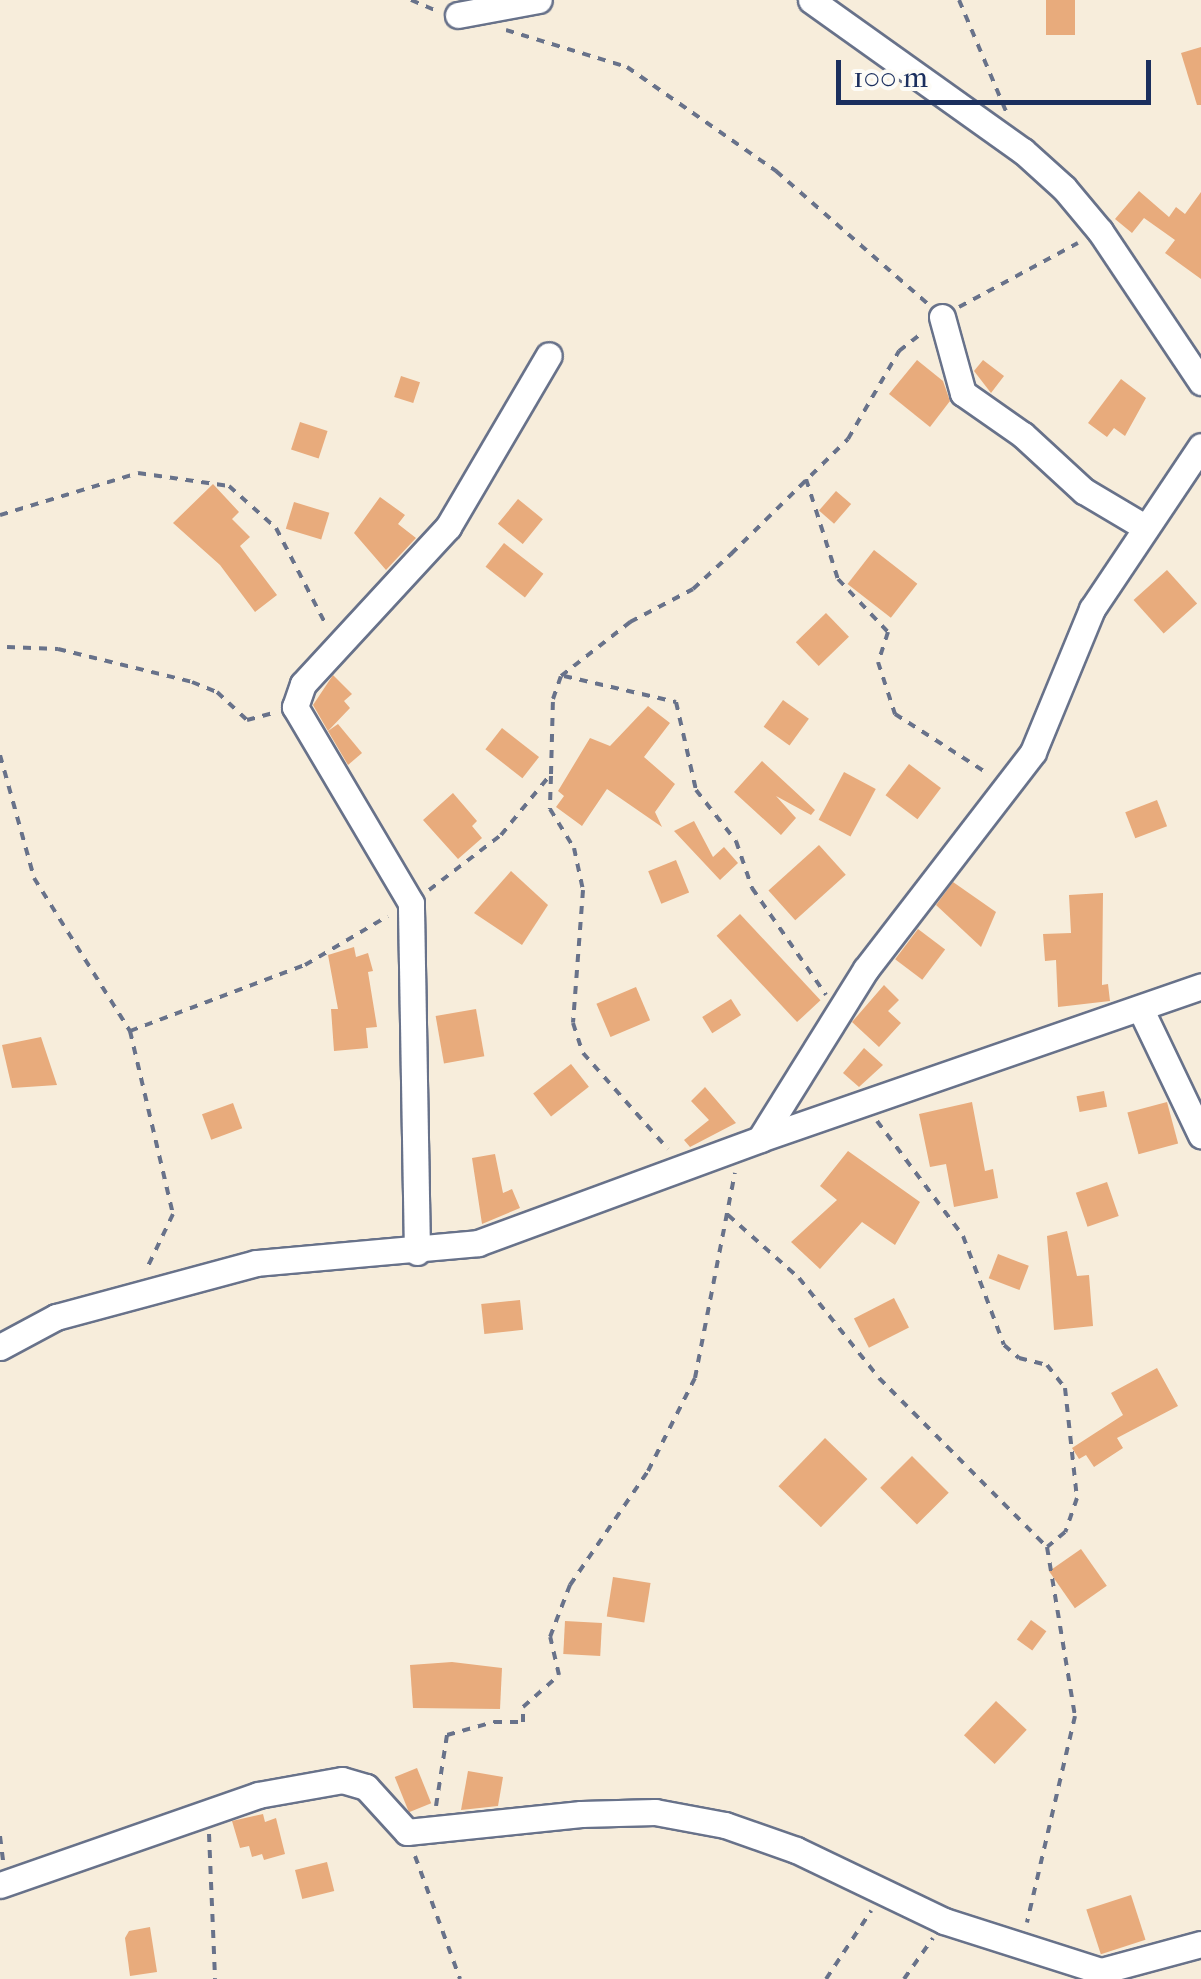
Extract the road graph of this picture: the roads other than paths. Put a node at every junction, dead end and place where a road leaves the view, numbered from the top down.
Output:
1 (539, 0) edge
2 (812, 0) edge
3 (458, 16) road end
4 (942, 317) road end
5 (549, 355) dead end
6 (1201, 382) edge
7 (1201, 446) edge
8 (1143, 526) junction
9 (1201, 986) edge
10 (1141, 1010) junction
11 (1201, 1134) edge
12 (748, 1144) junction
13 (417, 1252) junction
14 (0, 1347) edge
15 (0, 1886) edge
16 (1201, 1944) edge
17 (1104, 1975) edge

1 - 3 street
2 - 6 street
4 - 8 street
5 - 13 street
7 - 8 street
8 - 12 street
9 - 10 street
10 - 11 street
10 - 12 street
12 - 13 street
13 - 14 street
15 - 17 street
16 - 17 street

